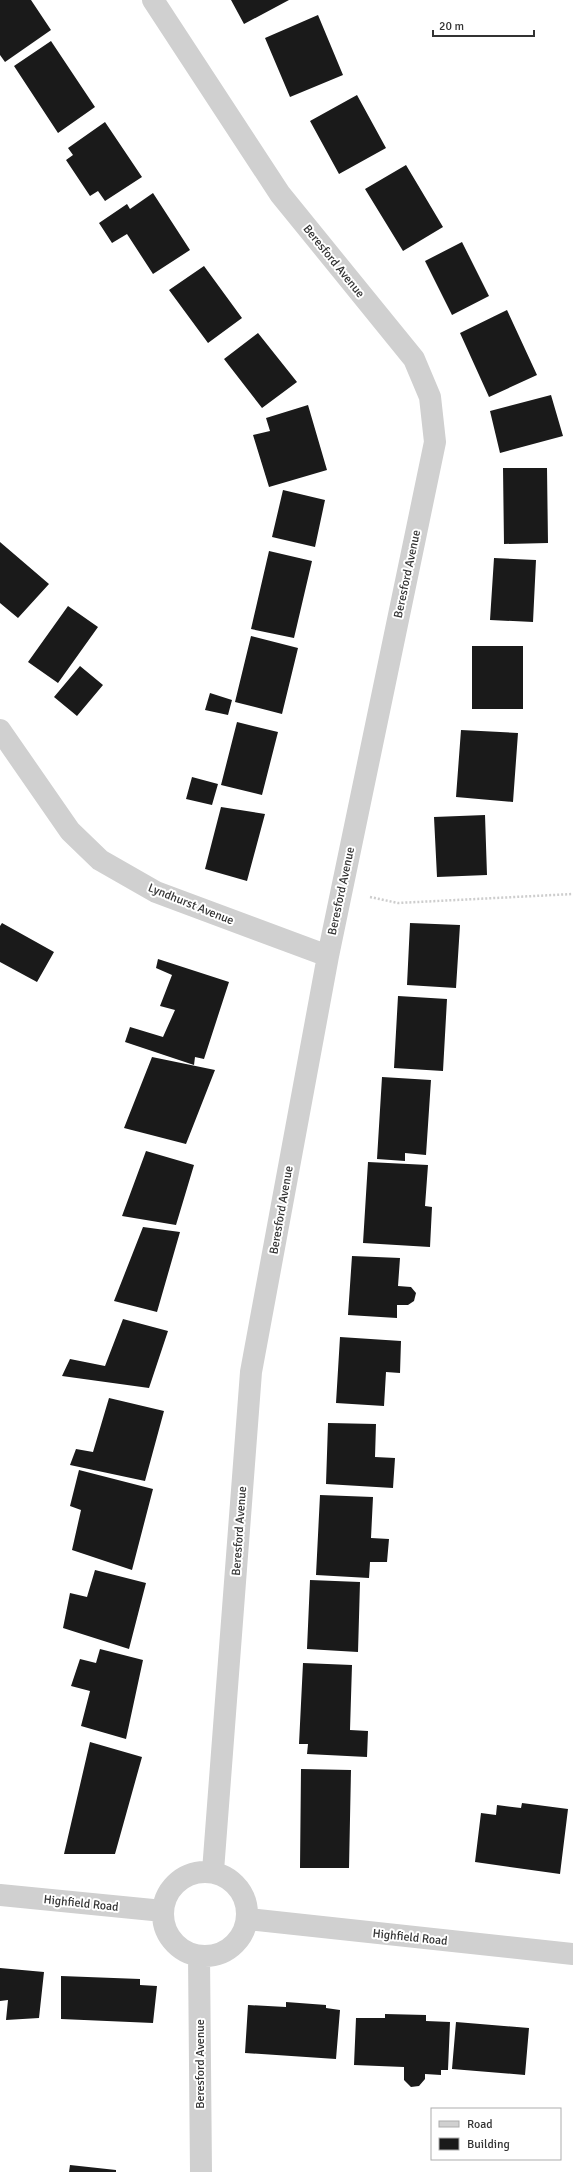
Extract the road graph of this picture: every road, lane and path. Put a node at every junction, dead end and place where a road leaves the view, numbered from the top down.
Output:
1 (153, 0) edge
2 (0, 730) edge
3 (341, 890) junction
4 (573, 894) edge
5 (328, 956) junction
6 (212, 1872) junction
7 (0, 1895) edge
8 (163, 1911) junction
9 (248, 1919) junction
10 (573, 1954) edge
11 (200, 1956) junction
12 (201, 2172) edge

1 - 3 street, Beresford Avenue
2 - 5 street, Lyndhurst Avenue
3 - 4 path
3 - 5 street, Beresford Avenue
5 - 6 street, Beresford Avenue
6 - 8 street
6 - 9 street
7 - 8 street, Highfield Road
8 - 11 street
9 - 10 street, Highfield Road
9 - 11 street
11 - 12 street, Beresford Avenue

